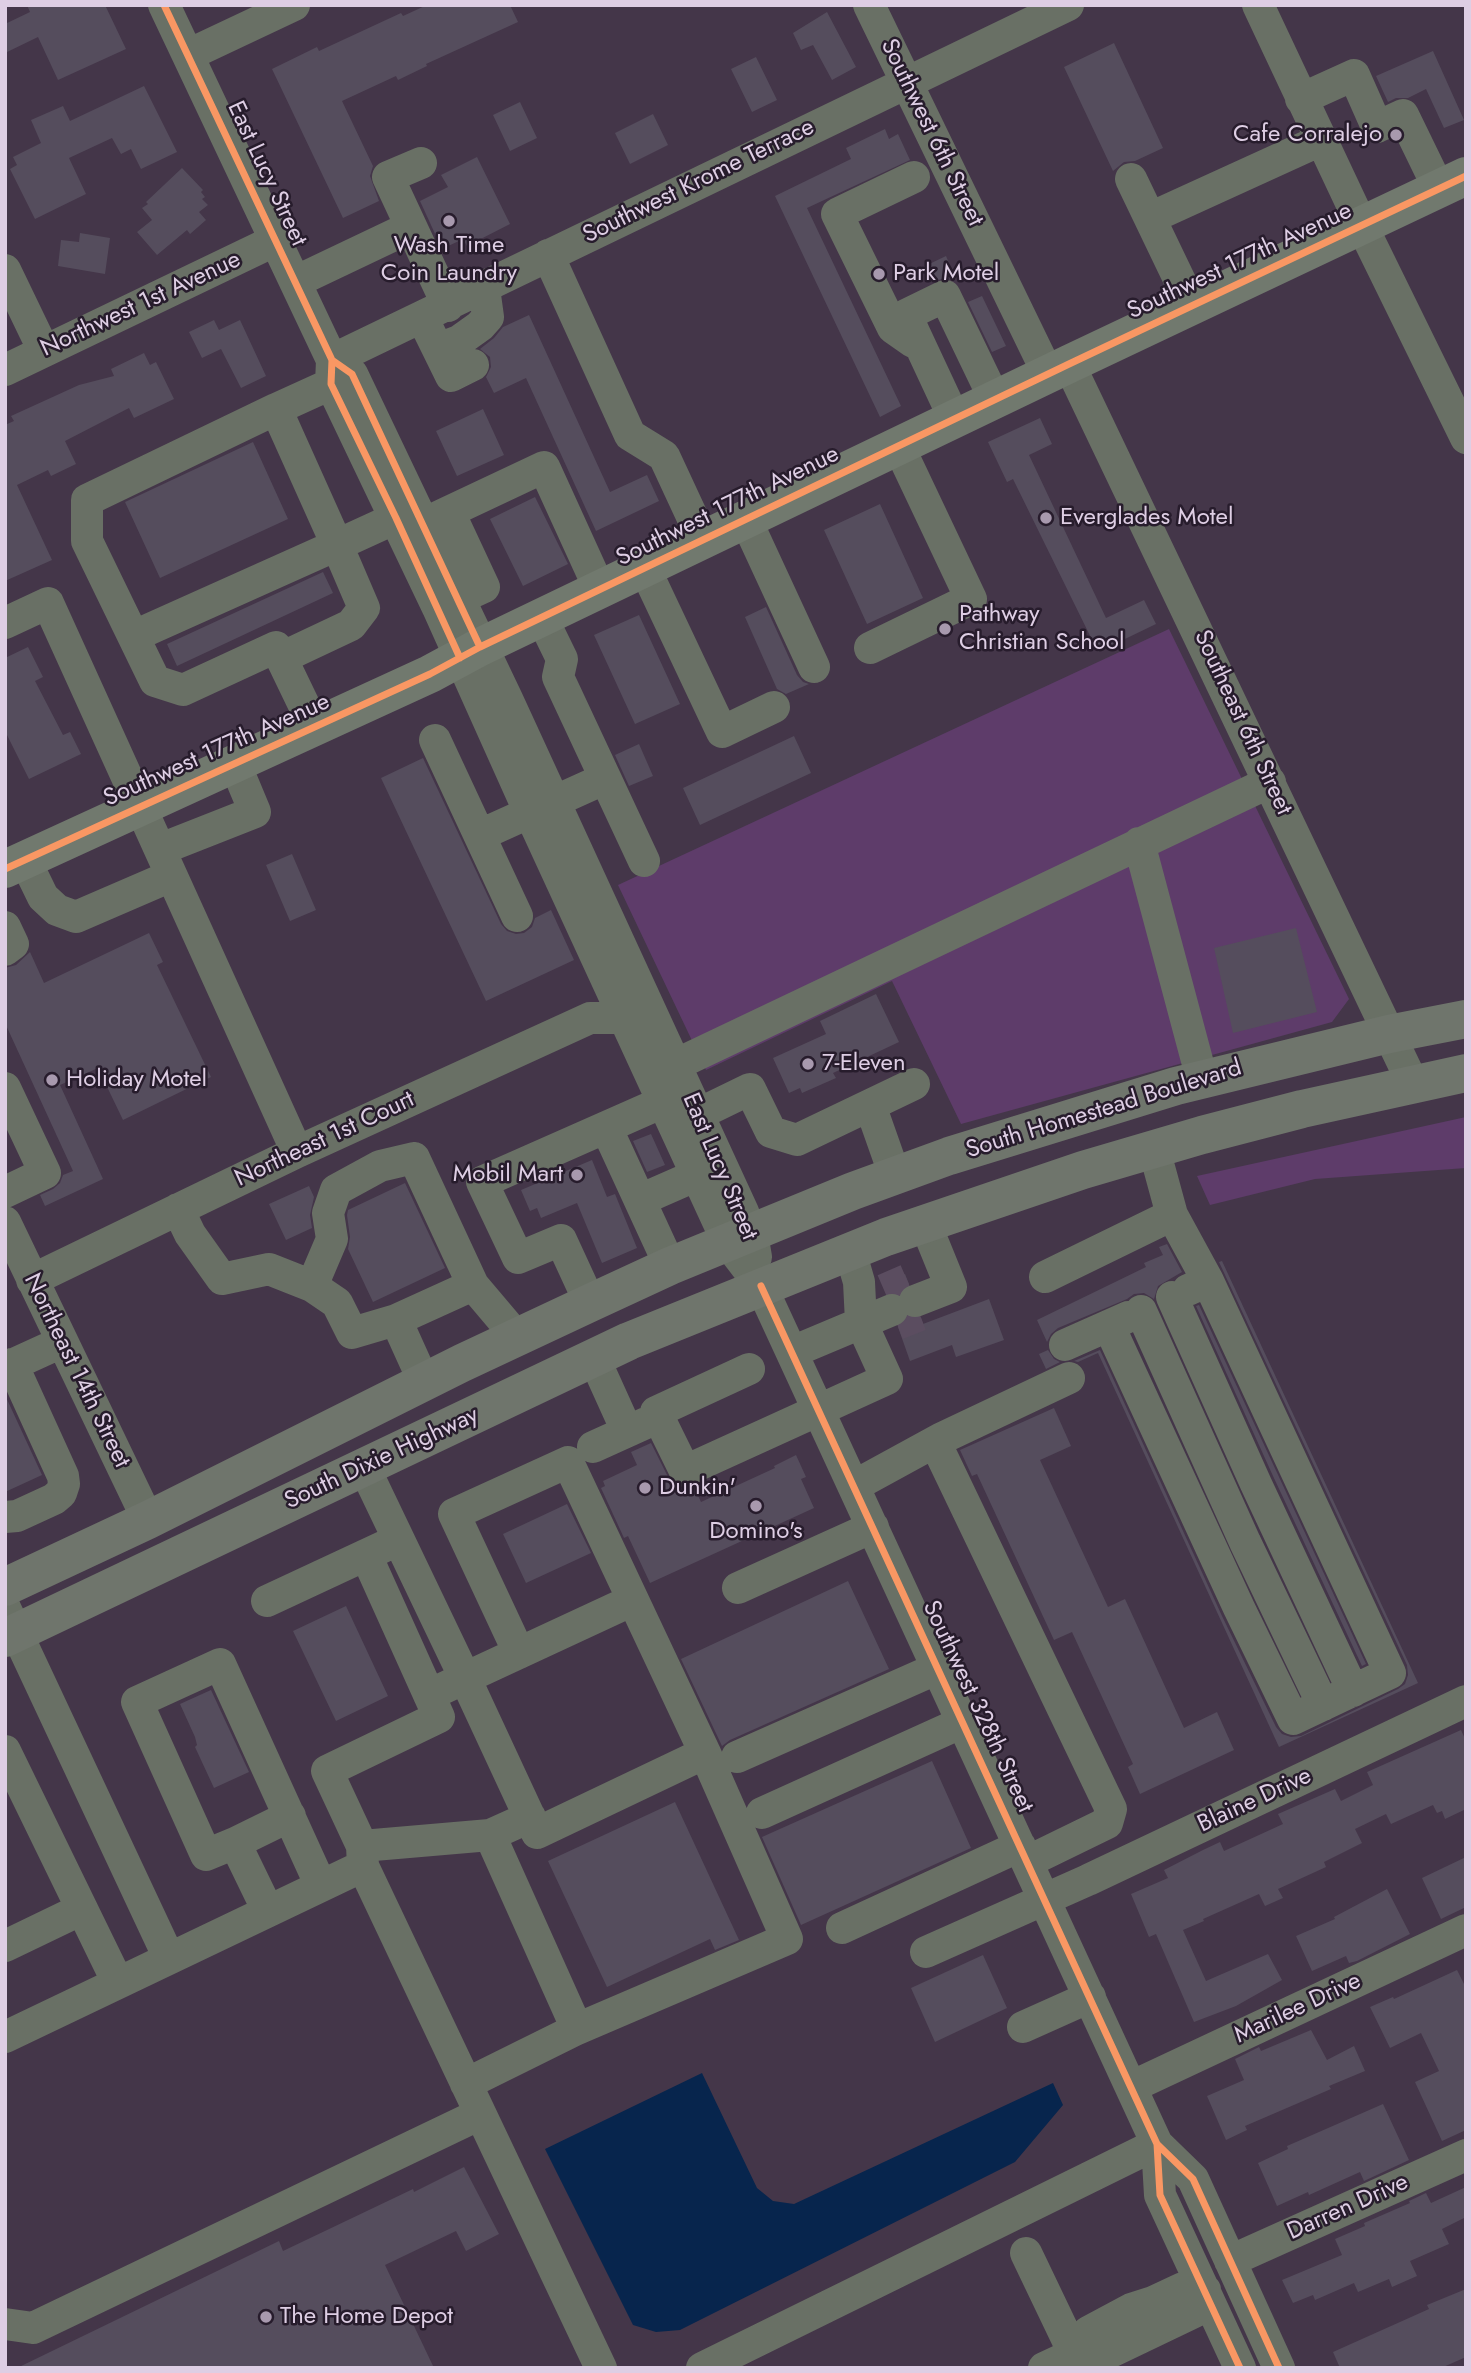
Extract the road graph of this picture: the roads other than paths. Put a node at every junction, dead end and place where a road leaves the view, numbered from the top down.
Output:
1 (164, 5) edge
2 (294, 5) edge
3 (869, 5) edge
4 (1068, 5) edge
5 (1258, 5) edge
6 (188, 55) junction
7 (906, 83) junction
8 (1301, 99) junction
9 (1321, 140) junction
10 (421, 163) dead end
11 (914, 177) dead end
12 (1131, 179) dead end
13 (1452, 182) edge
14 (1150, 218) junction
15 (1362, 226) junction
16 (398, 233) dead end
17 (276, 240) junction
18 (548, 255) junction
19 (5, 270) edge
20 (296, 282) junction
21 (484, 288) junction
22 (1192, 306) junction
23 (435, 311) junction
24 (922, 348) junction
25 (438, 349) junction
26 (44, 351) junction
27 (473, 365) dead end
28 (1058, 369) junction
29 (5, 370) edge
30 (331, 372) junction
31 (995, 400) junction
32 (276, 409) junction
33 (955, 420) junction
34 (1466, 438) edge
35 (899, 447) junction
36 (423, 518) junction
37 (746, 520) junction
38 (703, 541) junction
39 (337, 545) junction
40 (645, 569) junction
41 (600, 590) junction
42 (542, 618) junction
43 (5, 623) edge
44 (134, 636) junction
45 (870, 648) dead end
46 (470, 653) junction
47 (281, 658) junction
48 (814, 667) dead end
49 (774, 707) dead end
50 (315, 728) junction
51 (435, 740) dead end
52 (235, 764) junction
53 (604, 779) junction
54 (1270, 782) junction
55 (541, 805) junction
56 (141, 806) junction
57 (480, 835) junction
58 (1139, 843) junction
59 (644, 862) dead end
60 (166, 863) junction
61 (15, 865) edge
62 (517, 916) dead end
63 (5, 927) edge
64 (5, 950) edge
65 (625, 998) junction
66 (1466, 1019) edge
67 (1389, 1034) junction
68 (675, 1065) junction
69 (1466, 1073) edge
70 (1202, 1079) junction
71 (914, 1084) dead end
72 (1413, 1084) junction
73 (5, 1088) edge
74 (870, 1105) junction
75 (678, 1114) junction
76 (606, 1126) junction
77 (1154, 1149) junction
78 (297, 1152) junction
79 (697, 1175) junction
80 (895, 1176) junction
81 (5, 1192) edge
82 (639, 1200) junction
83 (178, 1209) junction
84 (1172, 1215) junction
85 (5, 1222) edge
86 (925, 1223) junction
87 (740, 1239) junction
88 (850, 1251) junction
89 (670, 1266) junction
90 (20, 1267) edge
91 (1045, 1277) dead end
92 (1208, 1281) junction
93 (473, 1285) junction
94 (312, 1286) junction
95 (761, 1286) junction
96 (1172, 1297) junction
97 (590, 1303) junction
98 (889, 1309) junction
99 (1141, 1311) junction
100 (396, 1320) junction
101 (1109, 1326) junction
102 (517, 1337) junction
103 (62, 1342) junction
104 (1065, 1345) dead end
105 (792, 1352) junction
106 (594, 1358) junction
107 (9, 1366) edge
108 (749, 1369) dead end
109 (1069, 1378) dead end
110 (424, 1382) junction
111 (819, 1410) junction
112 (658, 1417) junction
113 (628, 1430) junction
114 (935, 1442) junction
115 (593, 1447) dead end
116 (364, 1467) junction
117 (854, 1486) junction
118 (5, 1517) edge
119 (148, 1520) junction
120 (873, 1527) junction
121 (399, 1539) junction
122 (366, 1555) junction
123 (5, 1587) edge
124 (738, 1588) dead end
125 (633, 1600) junction
126 (267, 1601) dead end
127 (9, 1626) edge
128 (519, 1653) junction
129 (938, 1668) junction
130 (465, 1678) junction
131 (1353, 1691) junction
132 (429, 1695) junction
133 (1466, 1701) edge
134 (1323, 1705) junction
135 (963, 1722) junction
136 (5, 1751) edge
137 (705, 1753) junction
138 (737, 1757) dead end
139 (762, 1812) dead end
140 (290, 1816) junction
141 (530, 1817) junction
142 (490, 1835) junction
143 (234, 1843) junction
144 (1023, 1854) junction
145 (362, 1856) junction
146 (321, 1886) junction
147 (1045, 1899) junction
148 (82, 1909) junction
149 (268, 1911) junction
150 (842, 1928) dead end
151 (1466, 1930) edge
152 (5, 1946) edge
153 (926, 1952) dead end
154 (169, 1958) junction
155 (118, 1983) junction
156 (1090, 1997) junction
157 (1023, 2027) dead end
158 (577, 2029) junction
159 (5, 2037) edge
160 (466, 2084) junction
161 (1131, 2087) junction
162 (481, 2114) junction
163 (1157, 2144) junction
164 (1466, 2155) edge
165 (1026, 2253) dead end
166 (1230, 2261) junction
167 (1205, 2290) junction
168 (5, 2324) edge
169 (1078, 2361) edge
170 (594, 2364) edge
171 (702, 2368) edge
172 (1044, 2368) edge
173 (1240, 2368) edge
174 (1279, 2368) edge

1 - 6 street, East Lucy Street
2 - 6 street
3 - 7 street, Southwest 6th Street
4 - 7 street, Southwest Krome Terrace
5 - 8 street
6 - 17 street, East Lucy Street
7 - 18 street, Southwest Krome Terrace
7 - 28 street, Southwest 6th Street
8 - 9 street
8 - 13 street
9 - 14 street
9 - 15 street
10 - 23 street
11 - 24 street
12 - 14 street
13 - 15 main road, Southwest 177th Avenue
14 - 22 street
15 - 22 main road, Southwest 177th Avenue
15 - 34 street
16 - 20 street
17 - 20 street, East Lucy Street
17 - 26 street, Northwest 1st Avenue
18 - 21 street, Southwest Krome Terrace
18 - 38 street
19 - 26 street
20 - 30 street, East Lucy Street
21 - 23 street, Southwest Krome Terrace
21 - 25 street
22 - 28 main road, Southwest 177th Avenue
23 - 25 street
23 - 30 street, Southwest Krome Terrace
24 - 31 street
24 - 33 street
25 - 27 street
26 - 29 street, Northwest 1st Avenue
28 - 31 main road, Southwest 177th Avenue
28 - 54 street, Southeast 6th Street
30 - 32 street, Southwest Krome Terrace
30 - 36 street, East Lucy Street
31 - 33 main road, Southwest 177th Avenue
32 - 39 street
32 - 44 street, Southwest Krome Terrace
33 - 35 main road, Southwest 177th Avenue
35 - 37 main road, Southwest 177th Avenue
35 - 45 street
36 - 39 street
36 - 41 street
36 - 46 street, East Lucy Street
36 - 46 street, East Lucy Street
37 - 38 main road, Southwest 177th Avenue
37 - 48 street
38 - 40 main road, Southwest 177th Avenue
39 - 44 street
39 - 47 street
40 - 41 main road, Southwest 177th Avenue
40 - 49 street
41 - 42 main road, Southwest 177th Avenue
42 - 46 main road, Southwest 177th Avenue
42 - 53 street
43 - 56 street
44 - 47 street
46 - 50 main road, Southwest 177th Avenue
46 - 55 street, East Lucy Street
47 - 50 street
50 - 52 main road, Southwest 177th Avenue
51 - 57 street
52 - 56 main road, Southwest 177th Avenue
52 - 60 street
53 - 55 street
53 - 59 street
54 - 58 street
54 - 67 street, Southeast 6th Street
55 - 57 street
55 - 65 street, East Lucy Street
56 - 60 street
56 - 61 main road, Southwest 177th Avenue
57 - 62 street
58 - 68 street
58 - 70 street
60 - 61 street
60 - 78 street
63 - 64 street
65 - 68 street, East Lucy Street
65 - 75 street, East Lucy Street
65 - 78 street, Northeast 1st Court
66 - 67 highway, South Homestead Boulevard
67 - 70 highway, South Homestead Boulevard
67 - 72 street, Southeast 6th Street
68 - 75 street, East Lucy Street
69 - 72 highway, South Homestead Boulevard
70 - 80 highway, South Homestead Boulevard
71 - 74 street
72 - 77 highway, South Homestead Boulevard
73 - 81 street
74 - 75 street
74 - 80 street
75 - 76 street
75 - 79 street, East Lucy Street
75 - 87 street, East Lucy Street
76 - 82 street
76 - 97 street
77 - 84 street
77 - 86 highway, South Homestead Boulevard
78 - 83 street, Northeast 1st Court
79 - 82 street
79 - 87 street, East Lucy Street
80 - 87 highway, South Homestead Boulevard
82 - 89 street
83 - 90 street, Northeast 1st Court
83 - 94 street
84 - 91 street
84 - 92 street
85 - 90 street, Northeast 14th Street
86 - 88 highway, South Homestead Boulevard
86 - 98 street
87 - 89 highway, South Dixie Highway
87 - 95 street, East Lucy Street
88 - 95 highway, South Homestead Boulevard
88 - 98 street
89 - 97 highway, South Dixie Highway
90 - 103 street, Northeast 14th Street
92 - 96 street
92 - 131 street
93 - 94 street
93 - 100 street
93 - 102 street
94 - 100 street
95 - 105 street, Southwest 328th Street
95 - 106 highway, South Dixie Highway
96 - 99 street
96 - 131 street
97 - 102 highway, South Dixie Highway
98 - 105 street
98 - 111 street
99 - 101 street
99 - 134 street
100 - 110 street
101 - 104 street
101 - 134 street
102 - 110 highway, South Dixie Highway
103 - 107 street
103 - 119 street, Northeast 14th Street
105 - 111 street, Southwest 328th Street
106 - 113 street
106 - 116 highway, South Dixie Highway
107 - 118 street
108 - 112 street
109 - 114 street
110 - 119 highway, South Dixie Highway
111 - 112 street
111 - 117 street, Southwest 328th Street
112 - 113 street
113 - 115 street
114 - 117 street
114 - 144 street
116 - 121 street
116 - 127 highway, South Dixie Highway
117 - 120 street, Southwest 328th Street
119 - 123 highway, South Dixie Highway
120 - 124 street
120 - 129 street, Southwest 328th Street
121 - 122 street
121 - 130 street
122 - 126 street
122 - 132 street
125 - 128 street
125 - 128 street
125 - 137 street
127 - 154 street
128 - 130 street
129 - 135 street, Southwest 328th Street
129 - 138 street
130 - 132 street
130 - 141 street
131 - 134 street
132 - 145 street
133 - 147 street, Blaine Drive
135 - 139 street
135 - 144 street, Southwest 328th Street
136 - 148 street
137 - 141 street
137 - 158 street
140 - 143 street
140 - 143 street
140 - 146 street
141 - 142 street
142 - 145 street
142 - 158 street
143 - 149 street
144 - 147 street, Southwest 328th Street
144 - 150 street
145 - 146 street
145 - 160 street
146 - 149 street
147 - 153 street, Blaine Drive
147 - 156 street, Southwest 328th Street
148 - 152 street
148 - 155 street
149 - 154 street
151 - 161 street, Marilee Drive
154 - 155 street
155 - 159 street
156 - 157 street
156 - 161 street, Southwest 328th Street
158 - 160 street
160 - 162 street
161 - 163 street, Southwest 328th Street
162 - 168 street
162 - 170 street
163 - 166 street, Southwest 328th Street
163 - 167 street, Southwest 328th Street
163 - 171 street
164 - 166 street, Darren Drive
165 - 169 street
166 - 174 street, Southwest 328th Street
167 - 169 street
167 - 173 street, Southwest 328th Street
169 - 172 street

